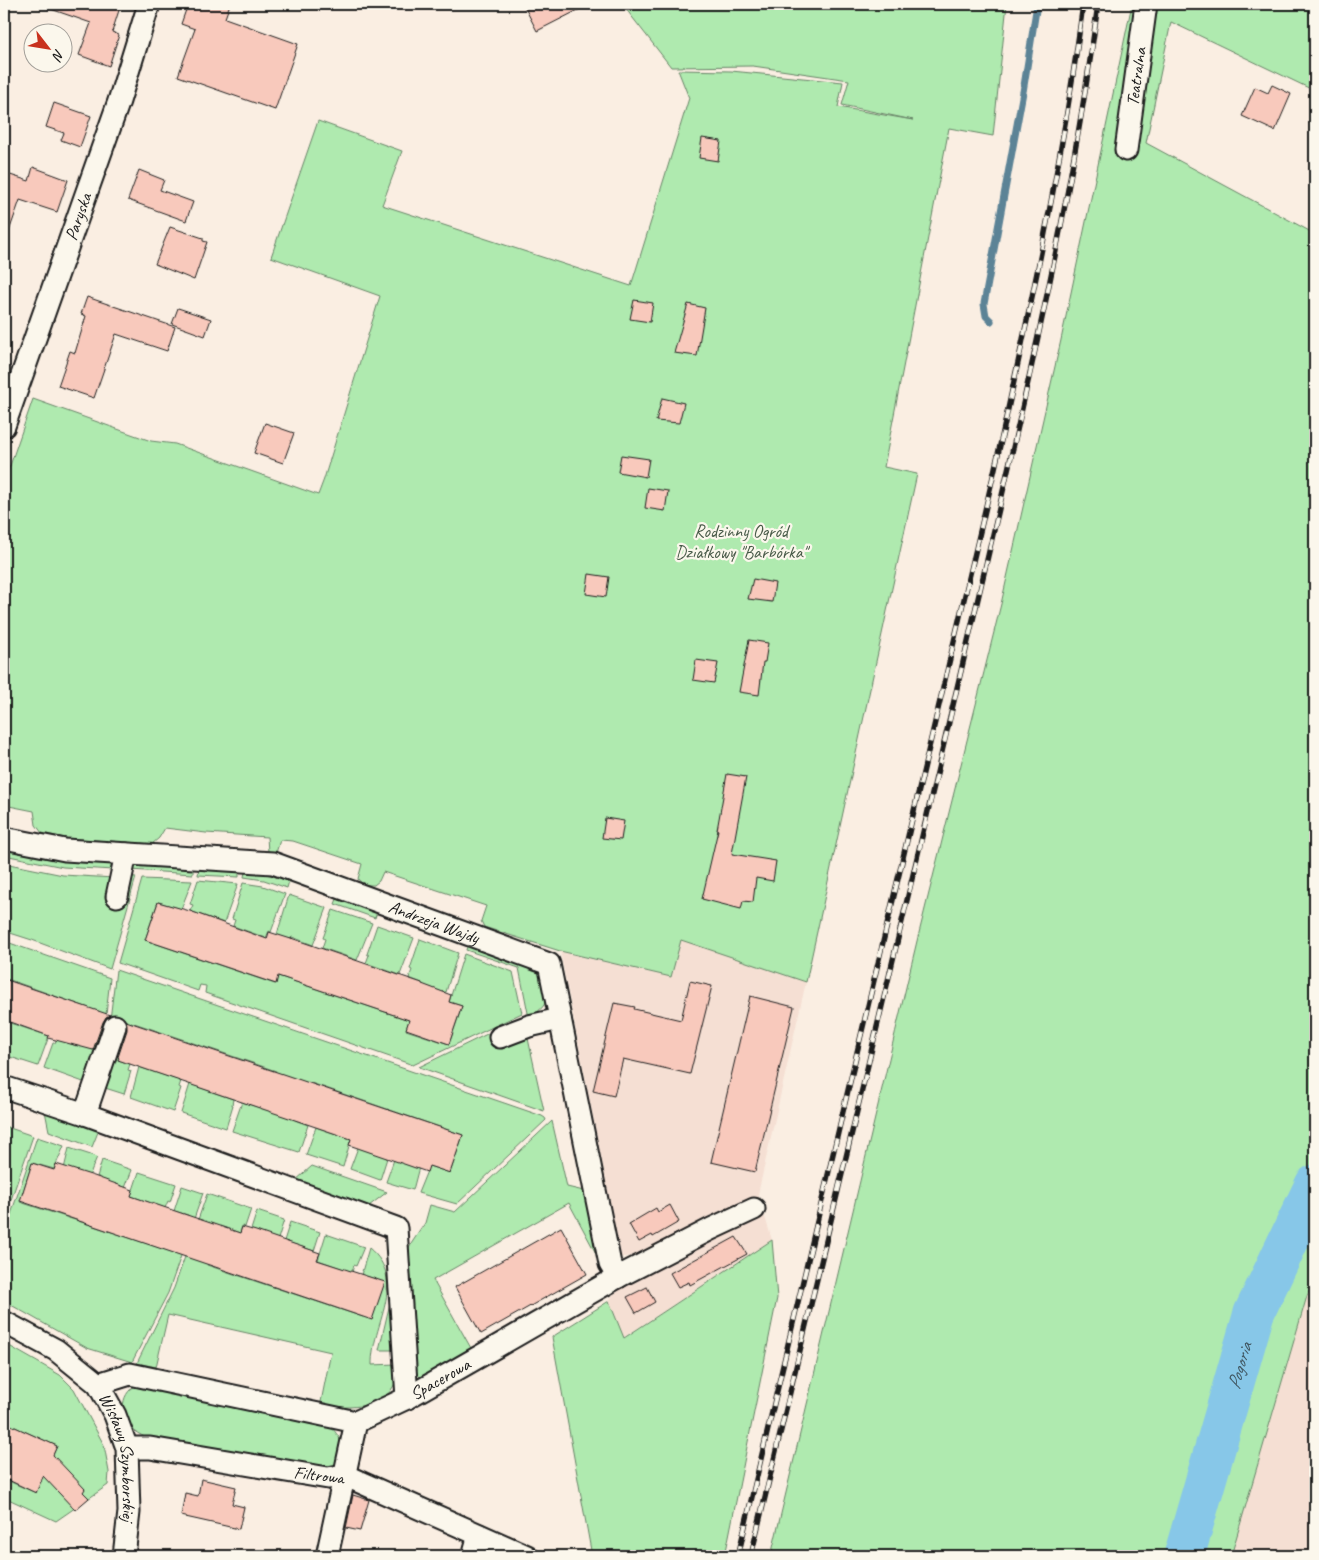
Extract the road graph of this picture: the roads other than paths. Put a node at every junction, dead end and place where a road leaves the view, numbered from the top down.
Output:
1 (149, 4) edge
2 (1146, 4) edge
3 (1126, 150) dead end
4 (4, 426) edge
5 (4, 838) edge
6 (126, 854) junction
7 (117, 896) dead end
8 (560, 1019) junction
9 (115, 1026) dead end
10 (500, 1037) dead end
11 (4, 1087) edge
12 (85, 1114) junction
13 (754, 1209) dead end
14 (618, 1277) junction
15 (4, 1322) edge
16 (98, 1384) junction
17 (407, 1398) junction
18 (356, 1422) junction
19 (126, 1448) junction
20 (344, 1476) junction
21 (479, 1535) junction
22 (124, 1556) edge
23 (326, 1556) edge
24 (473, 1556) edge
25 (528, 1556) edge

1 - 4 street, Paryska
2 - 3 street, Teatralna
5 - 6 street, Andrzeja Wajdy
6 - 7 street
6 - 8 street, Andrzeja Wajdy
8 - 10 street
8 - 14 street, Andrzeja Wajdy
9 - 12 street
11 - 12 street
12 - 17 street
13 - 14 street, Spacerowa
14 - 17 street, Spacerowa
15 - 16 street, Wisławy Szymborskiej
16 - 18 street
16 - 19 street, Wisławy Szymborskiej
17 - 18 street, Spacerowa
18 - 20 street
19 - 20 street, Filtrowa
19 - 22 street, Wisławy Szymborskiej
20 - 21 street, Filtrowa
20 - 23 street
21 - 24 street
21 - 25 street, Filtrowa

